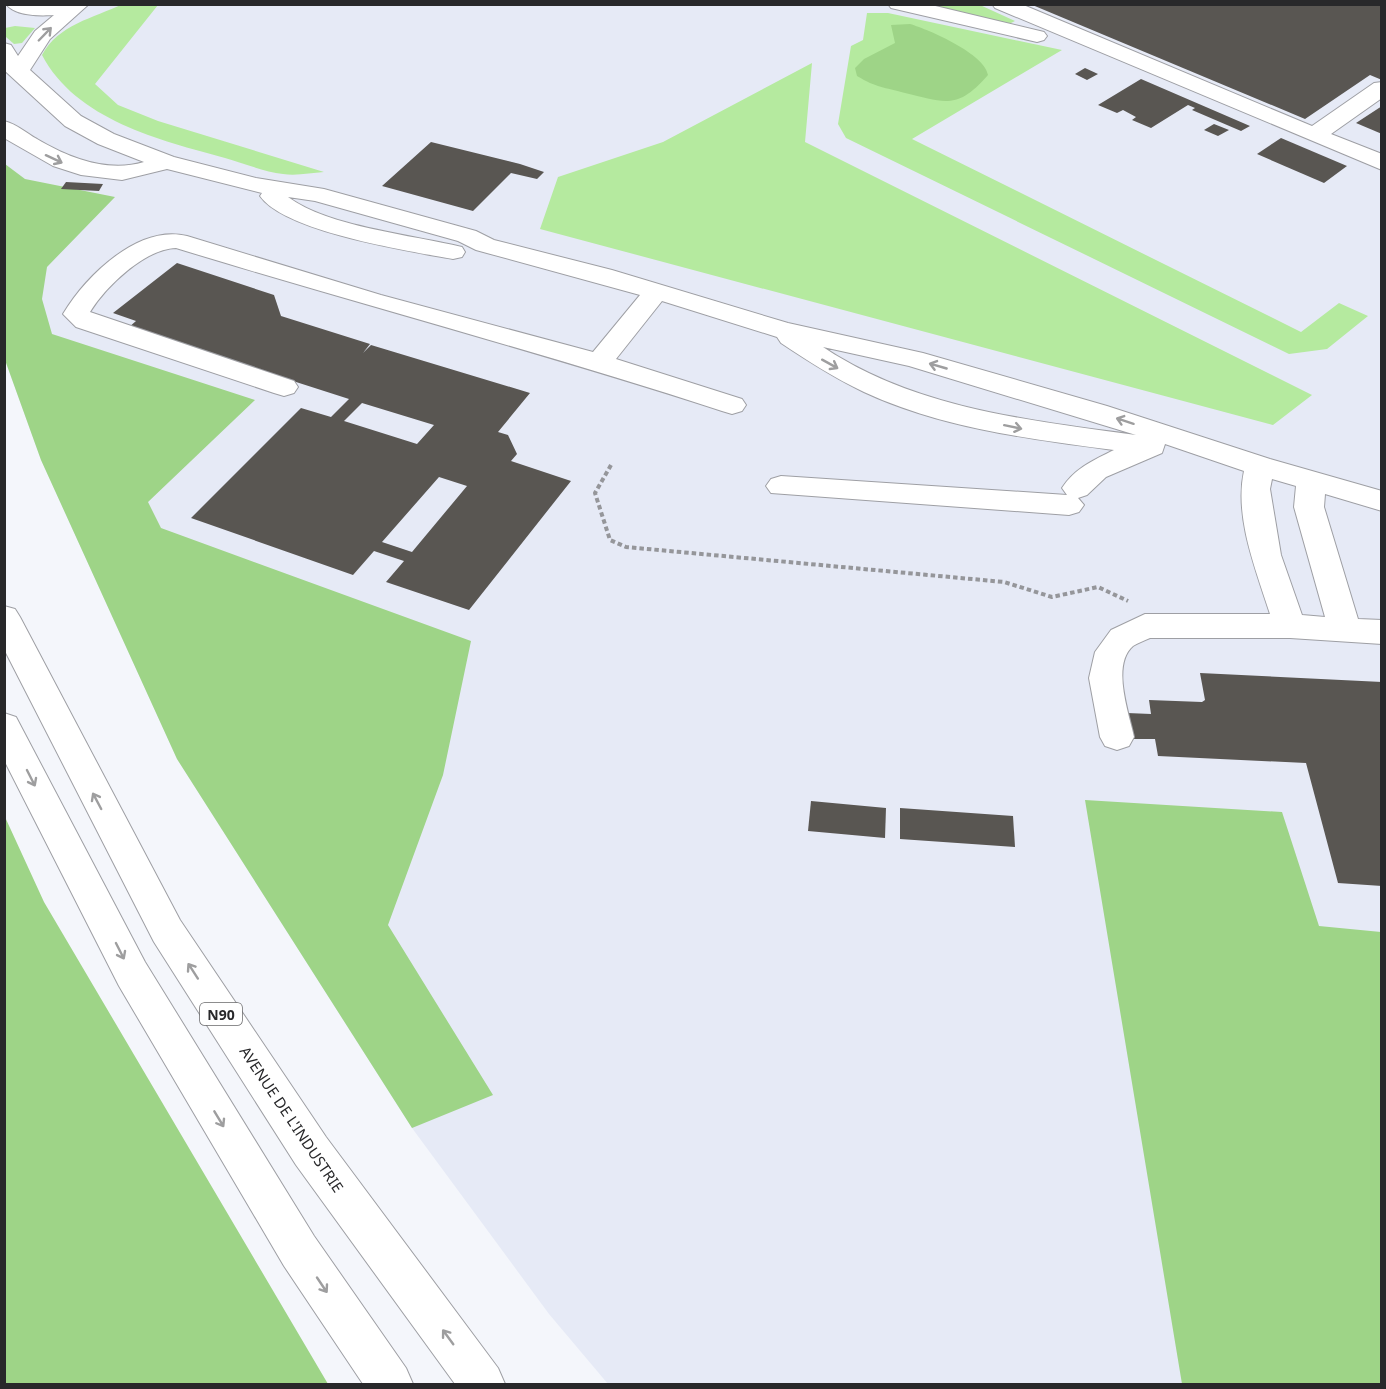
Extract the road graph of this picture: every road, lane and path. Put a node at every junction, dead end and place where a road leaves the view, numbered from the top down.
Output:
1 (9, 4) edge
2 (16, 4) edge
3 (77, 4) edge
4 (898, 4) edge
5 (1002, 4) edge
6 (4, 10) edge
7 (4, 49) edge
8 (1117, 53) junction
9 (19, 69) junction
10 (1382, 88) edge
11 (4, 128) edge
12 (1314, 135) junction
13 (1376, 158) edge
14 (166, 162) junction
15 (255, 185) junction
16 (486, 246) junction
17 (657, 291) junction
18 (782, 330) junction
19 (599, 362) junction
20 (284, 387) dead end
21 (732, 405) dead end
22 (1149, 445) junction
23 (611, 465) dead end
24 (1260, 466) junction
25 (1311, 481) junction
26 (781, 486) dead end
27 (1382, 501) edge
28 (4, 617) edge
29 (1186, 626) junction
30 (1290, 627) junction
31 (1346, 630) junction
32 (1382, 632) edge
33 (4, 726) edge
34 (1117, 736) dead end
35 (390, 1384) edge
36 (482, 1384) edge

1 - 6 main road
2 - 3 main road
9 -> 3 main road
4 - 8 main road
5 - 8 main road
7 - 9 main road
8 - 12 main road
9 - 14 main road
10 - 12 main road
11 -> 14 main road
12 - 13 main road
14 - 15 main road
15 - 16 main road
15 - 16 main road
16 - 17 main road
17 - 18 main road
17 - 19 main road
18 -> 22 main road
24 -> 18 main road
19 - 20 main road
19 - 21 main road
22 - 24 main road
22 - 26 main road
23 - 29 path
24 - 25 main road
24 - 30 main road
25 - 27 main road
25 - 31 main road
36 -> 28 main road, AVENUE DE L'INDUSTRIE / N90
29 - 30 main road
29 - 34 main road
30 - 31 main road
31 - 32 main road
33 -> 35 main road

